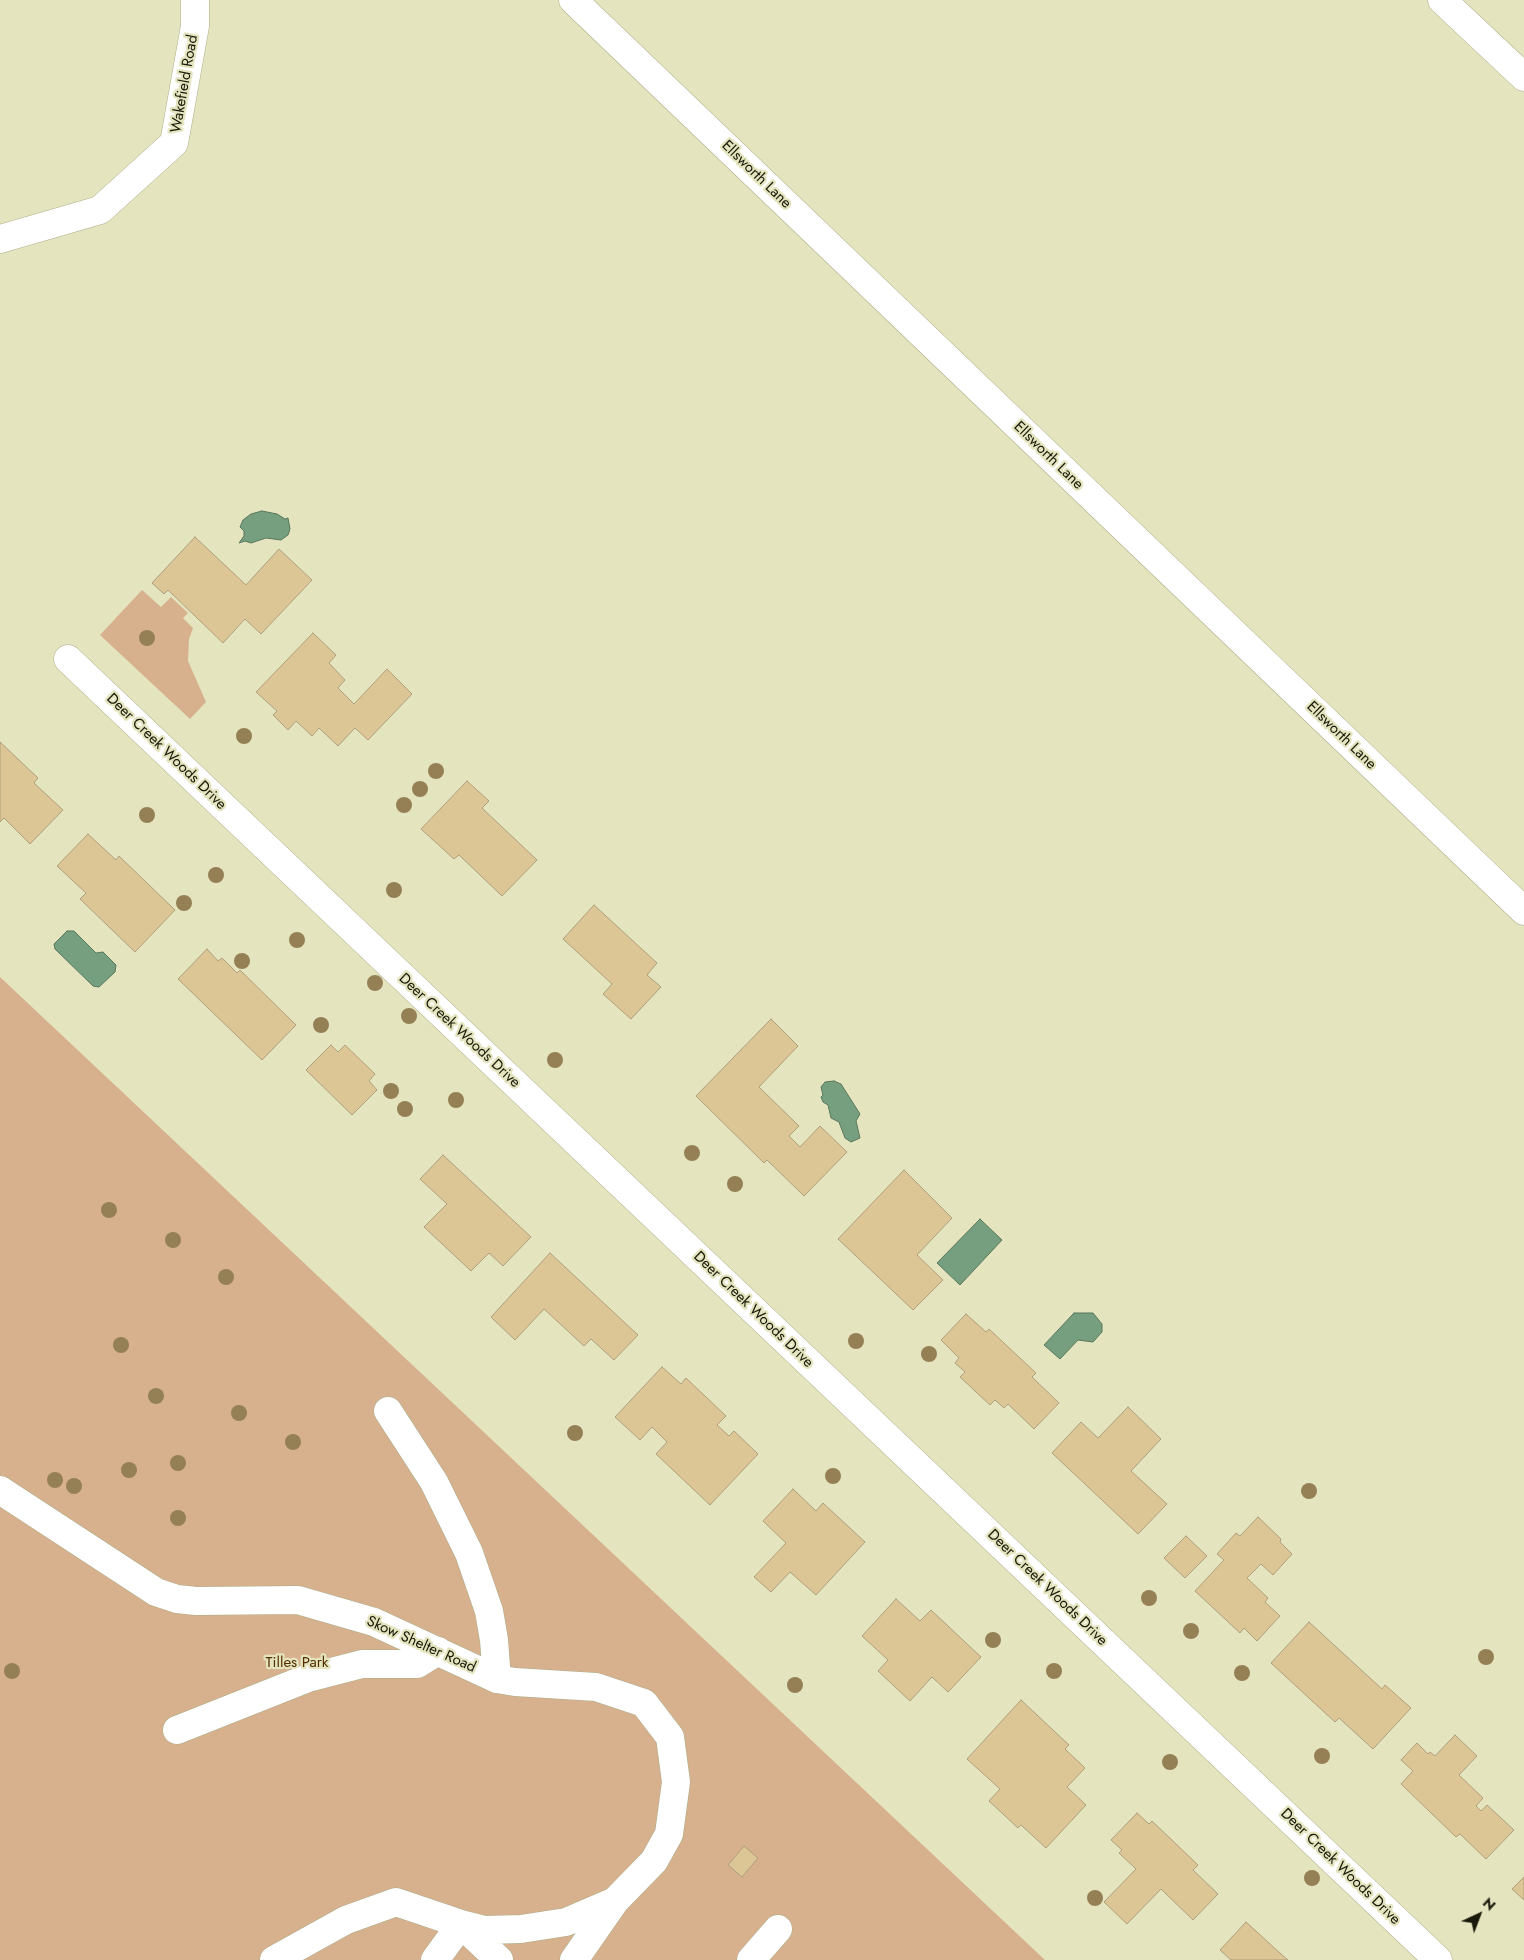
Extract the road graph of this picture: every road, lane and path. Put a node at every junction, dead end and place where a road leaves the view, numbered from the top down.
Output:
1 (195, 0) edge
2 (573, 0) edge
3 (1442, 0) edge
4 (1524, 77) edge
5 (0, 239) edge
6 (68, 659) dead end
7 (1524, 911) edge
8 (388, 1410) dead end
9 (0, 1490) edge
10 (438, 1651) junction
11 (496, 1679) junction
12 (177, 1730) dead end
13 (614, 1901) junction
14 (460, 1924) junction
15 (778, 1928) dead end
16 (274, 1960) edge
17 (435, 1960) edge
18 (499, 1960) edge
19 (574, 1960) edge
20 (751, 1960) edge
21 (1438, 1960) edge

1 - 5 street, Wakefield Road
2 - 7 street, Ellsworth Lane
3 - 4 street
6 - 21 street, Deer Creek Woods Drive
8 - 11 street
9 - 10 street, Skow Shelter Road
10 - 11 street, Skow Shelter Road
10 - 12 street
11 - 13 street, Skow Shelter Road
13 - 14 street, Skow Shelter Road
13 - 19 street, Skow Shelter Road
14 - 16 street, Skow Shelter Road
14 - 17 street
14 - 18 street, Skow Shelter Road
15 - 20 street

